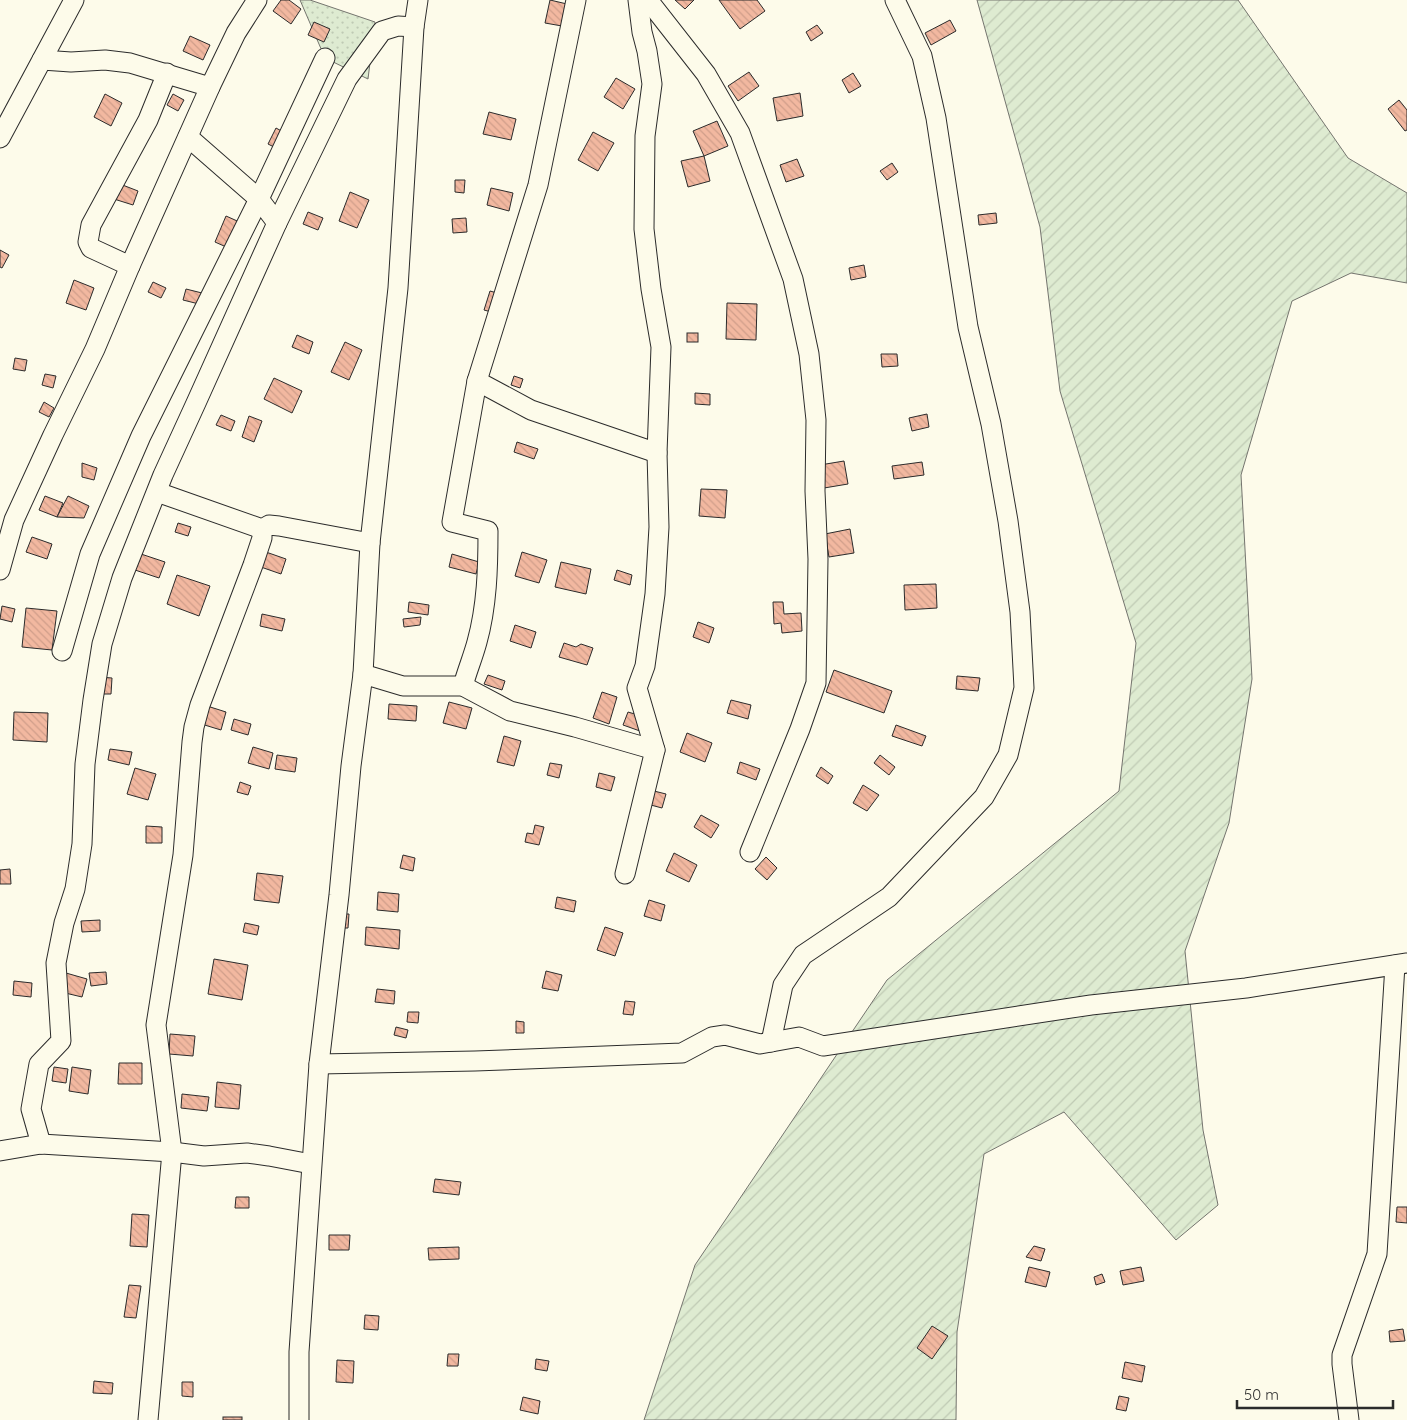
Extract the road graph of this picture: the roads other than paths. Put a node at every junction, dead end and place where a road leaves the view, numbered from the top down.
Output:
1 (74, 0) edge
2 (257, 0) edge
3 (418, 0) edge
4 (576, 0) edge
5 (638, 0) edge
6 (648, 0) edge
7 (895, 0) edge
8 (414, 27) junction
9 (326, 58) dead end
10 (42, 60) junction
11 (167, 73) junction
12 (210, 87) junction
13 (188, 136) junction
14 (0, 138) edge
15 (259, 199) junction
16 (278, 222) junction
17 (130, 266) junction
18 (478, 381) junction
19 (657, 453) junction
20 (157, 492) junction
21 (262, 528) junction
22 (370, 543) junction
23 (0, 570) edge
24 (62, 650) dead end
25 (363, 674) junction
26 (463, 686) junction
27 (655, 750) junction
28 (750, 852) dead end
29 (625, 874) dead end
30 (1401, 964) edge
31 (771, 1042) junction
32 (319, 1064) junction
33 (41, 1144) junction
34 (0, 1151) edge
35 (172, 1152) junction
36 (312, 1164) junction
37 (148, 1420) edge
38 (300, 1420) edge
39 (1349, 1420) edge

1 - 10 street
2 - 12 street
3 - 8 street
4 - 18 street
5 - 19 street
6 - 28 street
7 - 31 street
8 - 16 street
8 - 22 street
9 - 15 street
10 - 11 street
10 - 14 street
11 - 12 street
11 - 17 street
12 - 13 street
13 - 15 street
13 - 17 street
15 - 16 street
15 - 24 street
16 - 20 street
17 - 23 street
18 - 19 street
18 - 26 street
19 - 27 street
20 - 21 street
20 - 33 street
21 - 22 street
21 - 35 street
22 - 25 street
25 - 26 street
25 - 32 street
26 - 27 street
27 - 29 street
30 - 31 street
30 - 39 street
31 - 32 street
32 - 36 street
33 - 34 street
33 - 35 street
35 - 36 street
35 - 37 street
36 - 38 street

